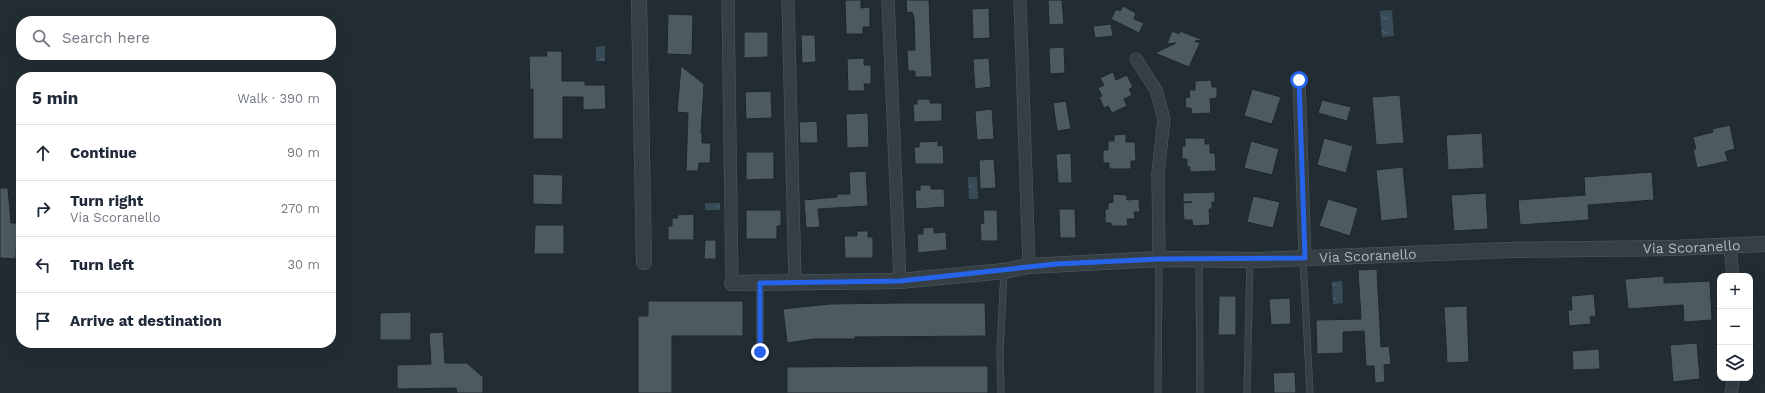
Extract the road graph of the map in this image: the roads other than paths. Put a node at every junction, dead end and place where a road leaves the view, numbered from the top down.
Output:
1 (639, 0) edge
2 (728, 0) edge
3 (788, 0) edge
4 (888, 0) edge
5 (1020, 0) edge
6 (1136, 58) dead end
7 (1299, 80) dead end
8 (1765, 244) edge
9 (1730, 246) junction
10 (1304, 258) junction
11 (1159, 259) junction
12 (1199, 260) junction
13 (1250, 260) junction
14 (644, 262) dead end
15 (1029, 266) junction
16 (1004, 271) junction
17 (1733, 273) edge
18 (900, 281) junction
19 (795, 282) junction
20 (732, 283) joint
21 (760, 283) junction
22 (760, 352) dead end
23 (1733, 381) edge
24 (1001, 393) edge
25 (1158, 393) edge
26 (1200, 393) edge
27 (1247, 393) edge
28 (1310, 393) edge
29 (1731, 393) edge

1 - 14 street
2 - 20 street
3 - 19 street
4 - 18 street
5 - 15 street
6 - 11 street
7 - 10 street
8 - 9 street, Via Scoranello
9 - 10 street, Via Scoranello
9 - 17 street
10 - 13 street, Via Scoranello
10 - 28 lane
11 - 12 street, Via Scoranello
11 - 15 street, Via Scoranello
11 - 25 lane
12 - 13 street, Via Scoranello
12 - 26 lane
13 - 27 lane
15 - 16 street, Via Scoranello
16 - 18 street, Via Scoranello
16 - 24 lane
18 - 19 street, Via Scoranello
19 - 21 street, Via Scoranello
20 - 21 street, Via Scoranello
21 - 22 lane
23 - 29 street

